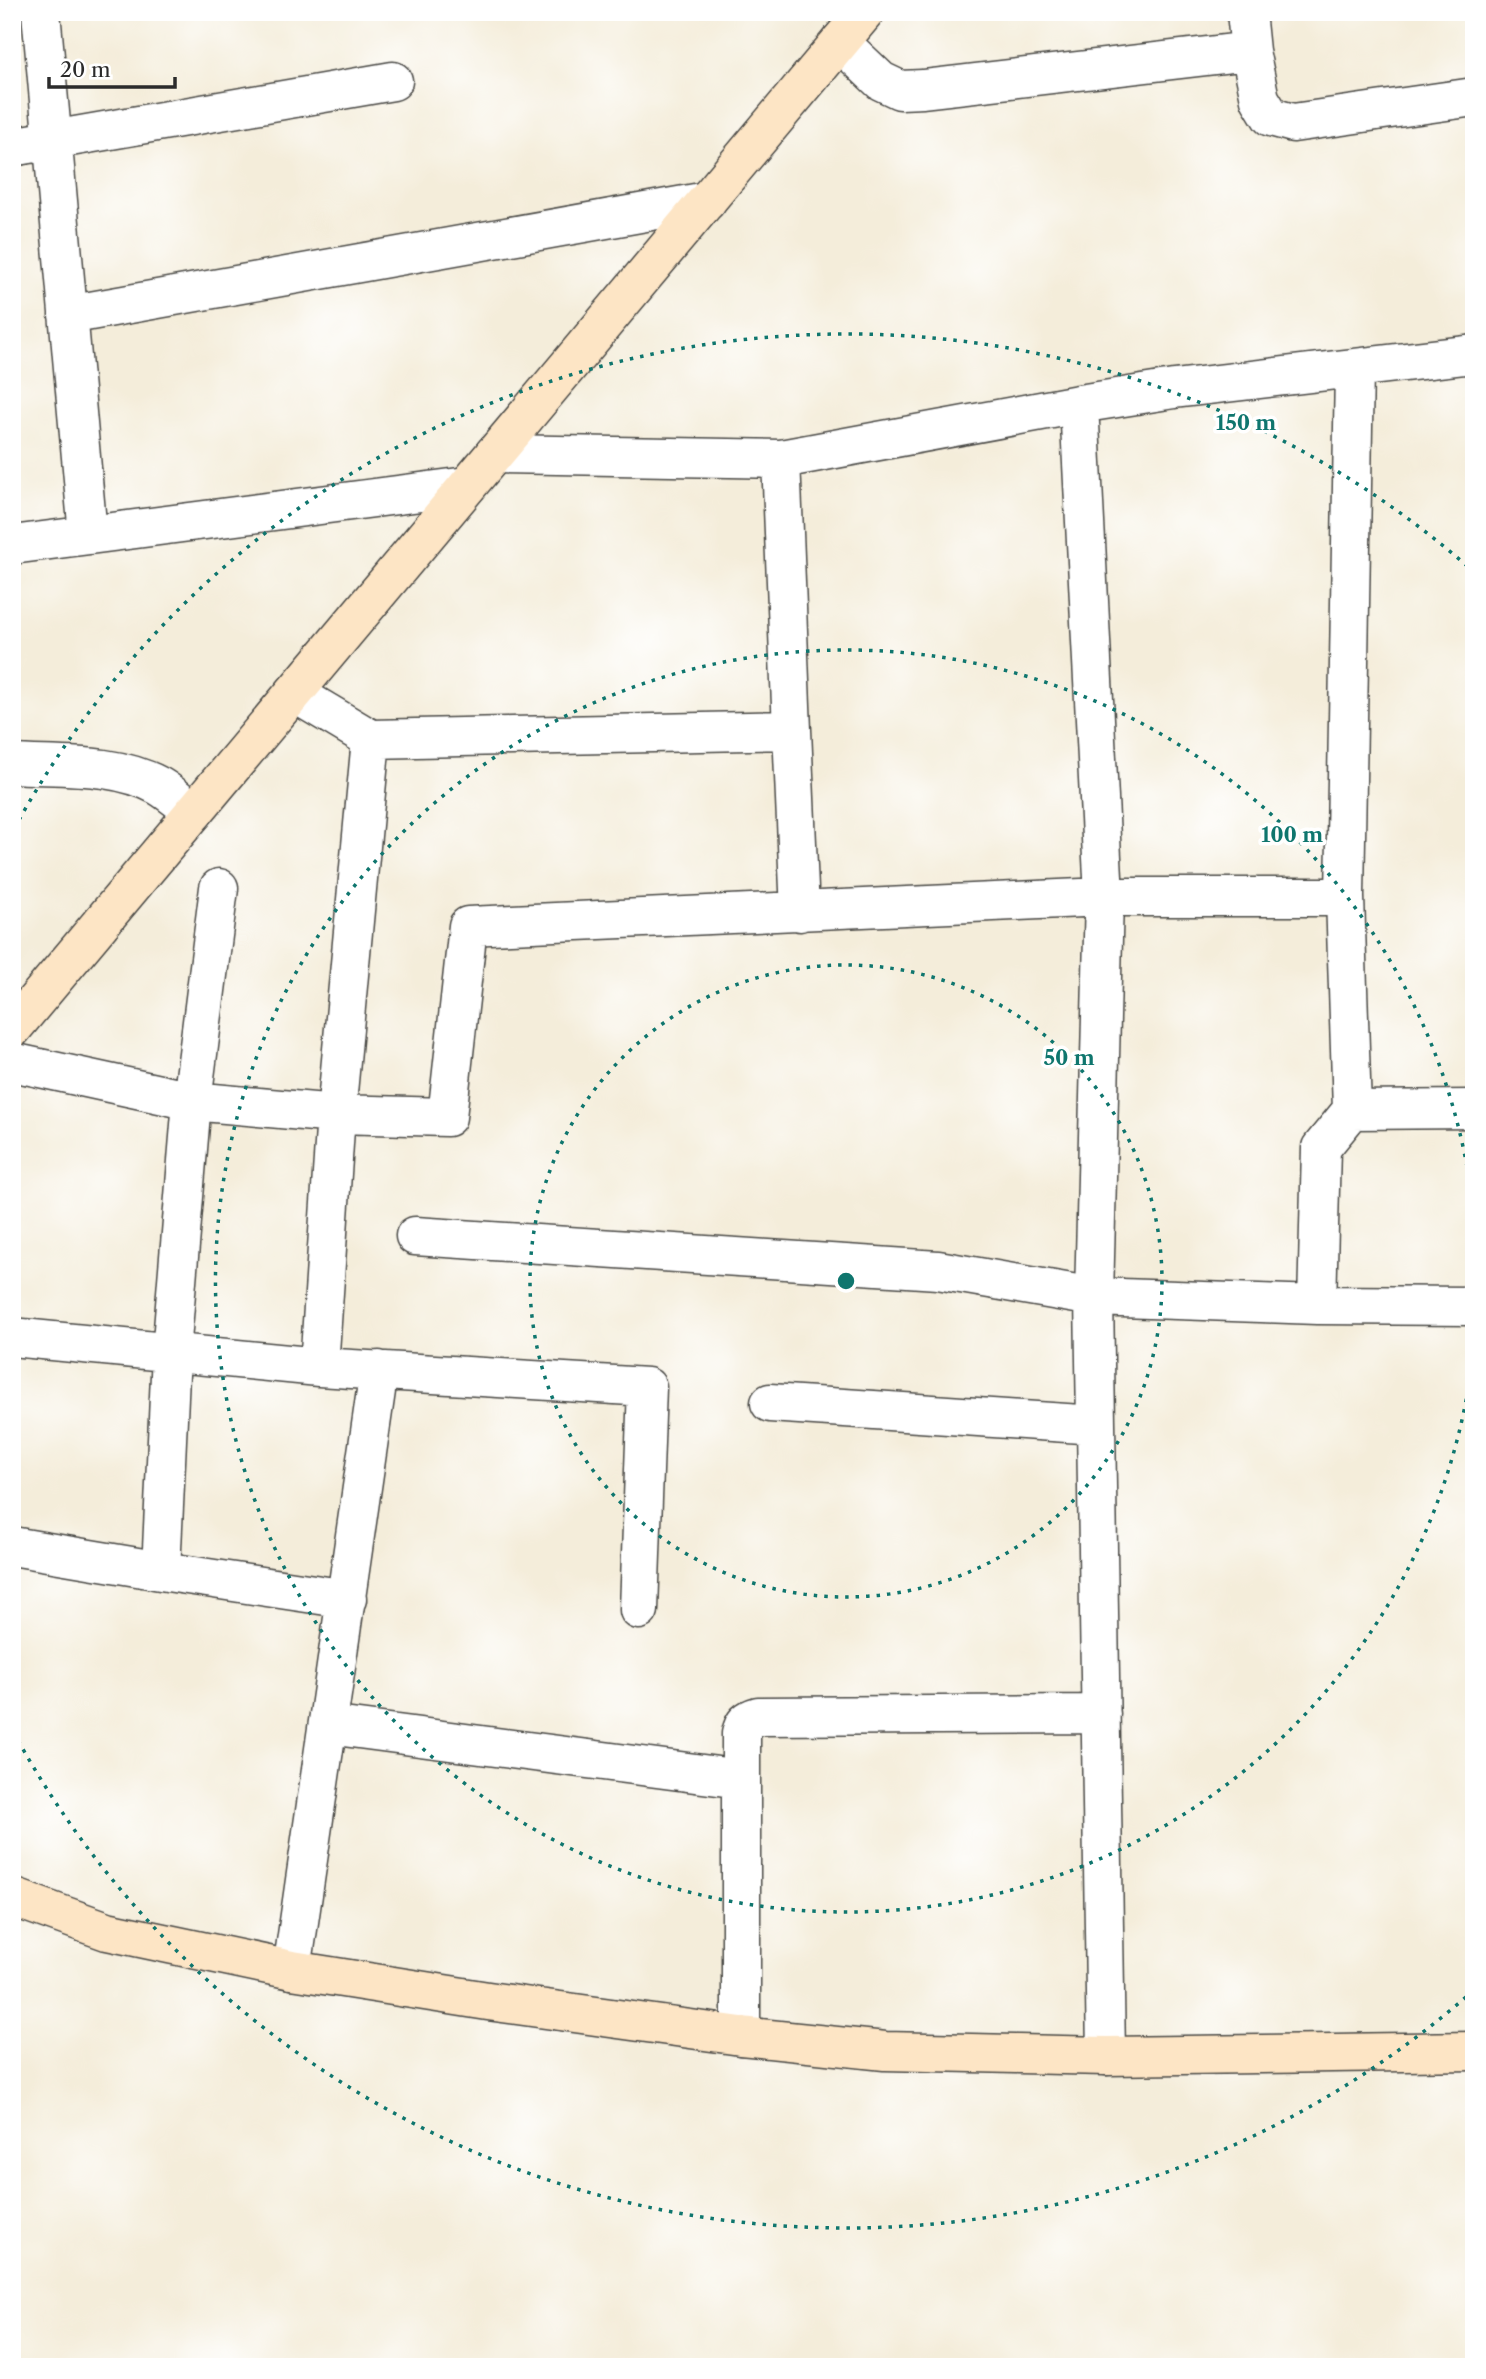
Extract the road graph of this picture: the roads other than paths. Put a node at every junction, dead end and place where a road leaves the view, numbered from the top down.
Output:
1 (41, 12) edge
2 (865, 12) edge
3 (1245, 12) edge
4 (840, 42) junction
5 (1250, 51) junction
6 (393, 81) dead end
7 (1474, 97) edge
8 (52, 141) junction
9 (12, 147) edge
10 (707, 201) junction
11 (68, 315) junction
12 (1474, 354) edge
13 (1354, 369) junction
14 (1079, 404) junction
15 (494, 454) junction
16 (780, 459) junction
17 (467, 486) junction
18 (88, 535) junction
19 (12, 545) edge
20 (294, 693) junction
21 (792, 730) junction
22 (370, 739) junction
23 (12, 764) edge
24 (194, 812) junction
25 (219, 888) dead end
26 (1104, 897) junction
27 (1345, 897) junction
28 (800, 912) junction
29 (12, 1030) edge
30 (12, 1062) edge
31 (192, 1101) junction
32 (1474, 1109) edge
33 (1352, 1110) junction
34 (336, 1114) junction
35 (415, 1236) dead end
36 (1094, 1297) junction
37 (1317, 1305) junction
38 (1474, 1306) edge
39 (12, 1337) edge
40 (171, 1353) junction
41 (319, 1367) junction
42 (379, 1370) junction
43 (770, 1403) dead end
44 (1096, 1425) junction
45 (12, 1546) edge
46 (161, 1571) junction
47 (347, 1599) junction
48 (639, 1610) dead end
49 (1101, 1714) junction
50 (328, 1725) junction
51 (741, 1779) junction
52 (12, 1897) edge
53 (292, 1970) junction
54 (741, 2036) junction
55 (1474, 2051) edge
56 (1106, 2056) junction

1 - 8 street
2 - 4 street
3 - 5 street
4 - 5 street
4 - 10 street
5 - 7 street
6 - 8 street
8 - 9 street
8 - 11 street
10 - 11 street
10 - 15 street
11 - 18 street
12 - 13 street
13 - 14 street
13 - 27 street
14 - 16 street
14 - 26 street
15 - 16 street
15 - 17 street
16 - 21 street
17 - 18 street
17 - 20 street
18 - 19 street
20 - 22 street
20 - 24 street
21 - 22 street
21 - 28 street
22 - 34 street
23 - 24 street
24 - 29 street
25 - 31 street
26 - 27 street
26 - 28 street
26 - 36 street
27 - 33 street
28 - 34 street
30 - 31 street
31 - 34 street
31 - 40 street
32 - 33 street
33 - 37 street
34 - 41 street
35 - 36 street
36 - 37 street
36 - 44 street
37 - 38 street
39 - 40 street
40 - 41 street
40 - 46 street
41 - 42 street
42 - 47 street
42 - 48 street
43 - 44 street
44 - 49 street
45 - 46 street
46 - 47 street
47 - 50 street
49 - 51 street
49 - 56 street
50 - 51 street
50 - 53 street
51 - 54 street
52 - 53 street
53 - 54 street
54 - 56 street
55 - 56 street

